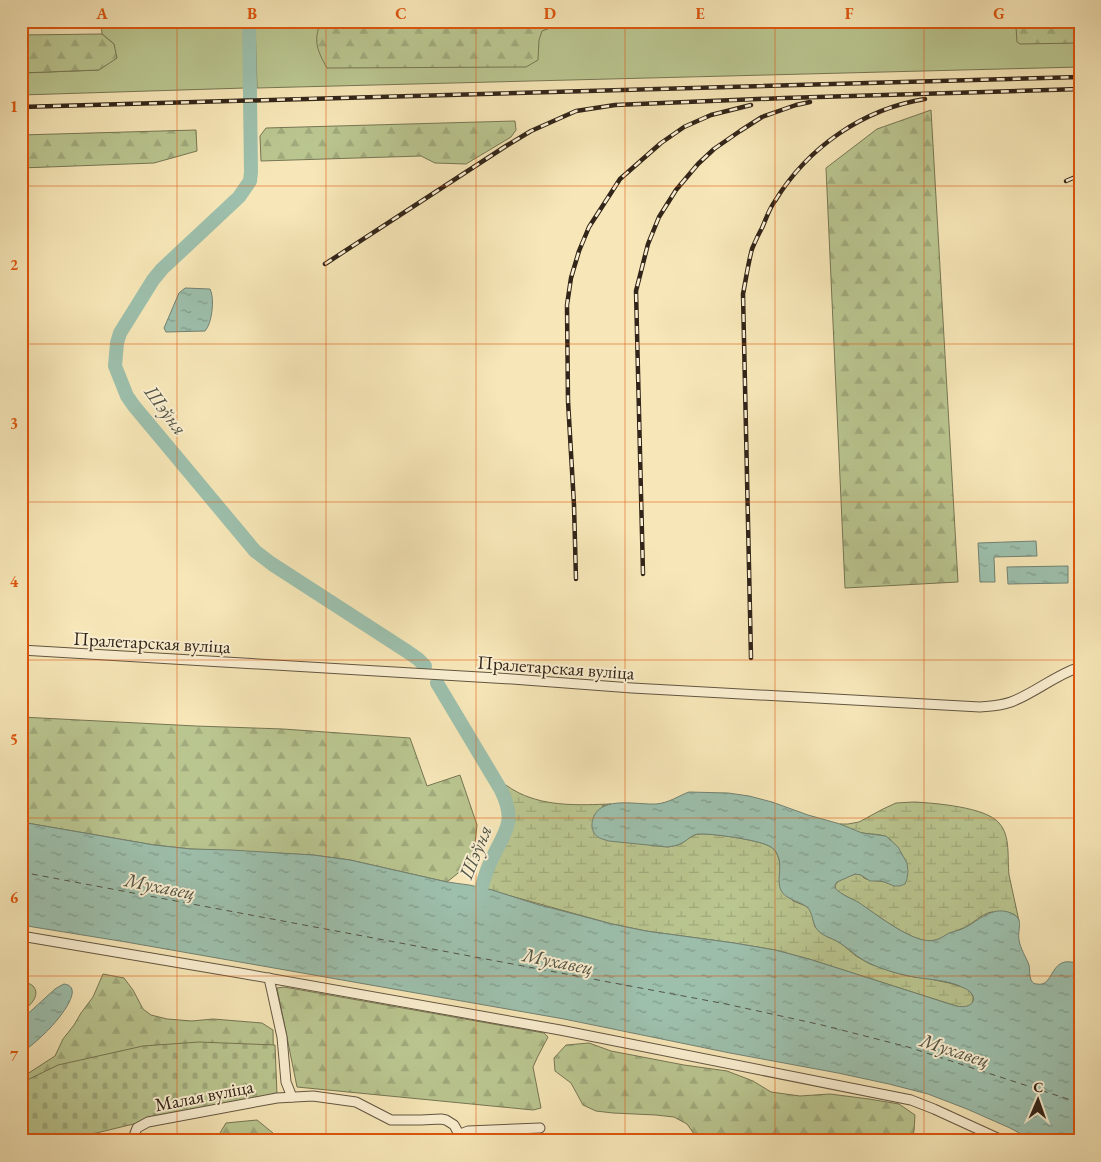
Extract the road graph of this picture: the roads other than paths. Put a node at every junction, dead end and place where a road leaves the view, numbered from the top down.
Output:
1 (21, 650) edge
2 (1080, 667) edge
3 (21, 936) edge
4 (268, 978) junction
5 (292, 1097) junction
6 (540, 1128) dead end
7 (458, 1139) edge
8 (132, 1141) edge
9 (1004, 1141) edge

1 - 2 street, Пралетарская вуліца
3 - 4 street
4 - 5 street
4 - 9 street
5 - 7 street, Малая вуліца
5 - 8 street, Малая вуліца
6 - 7 street

